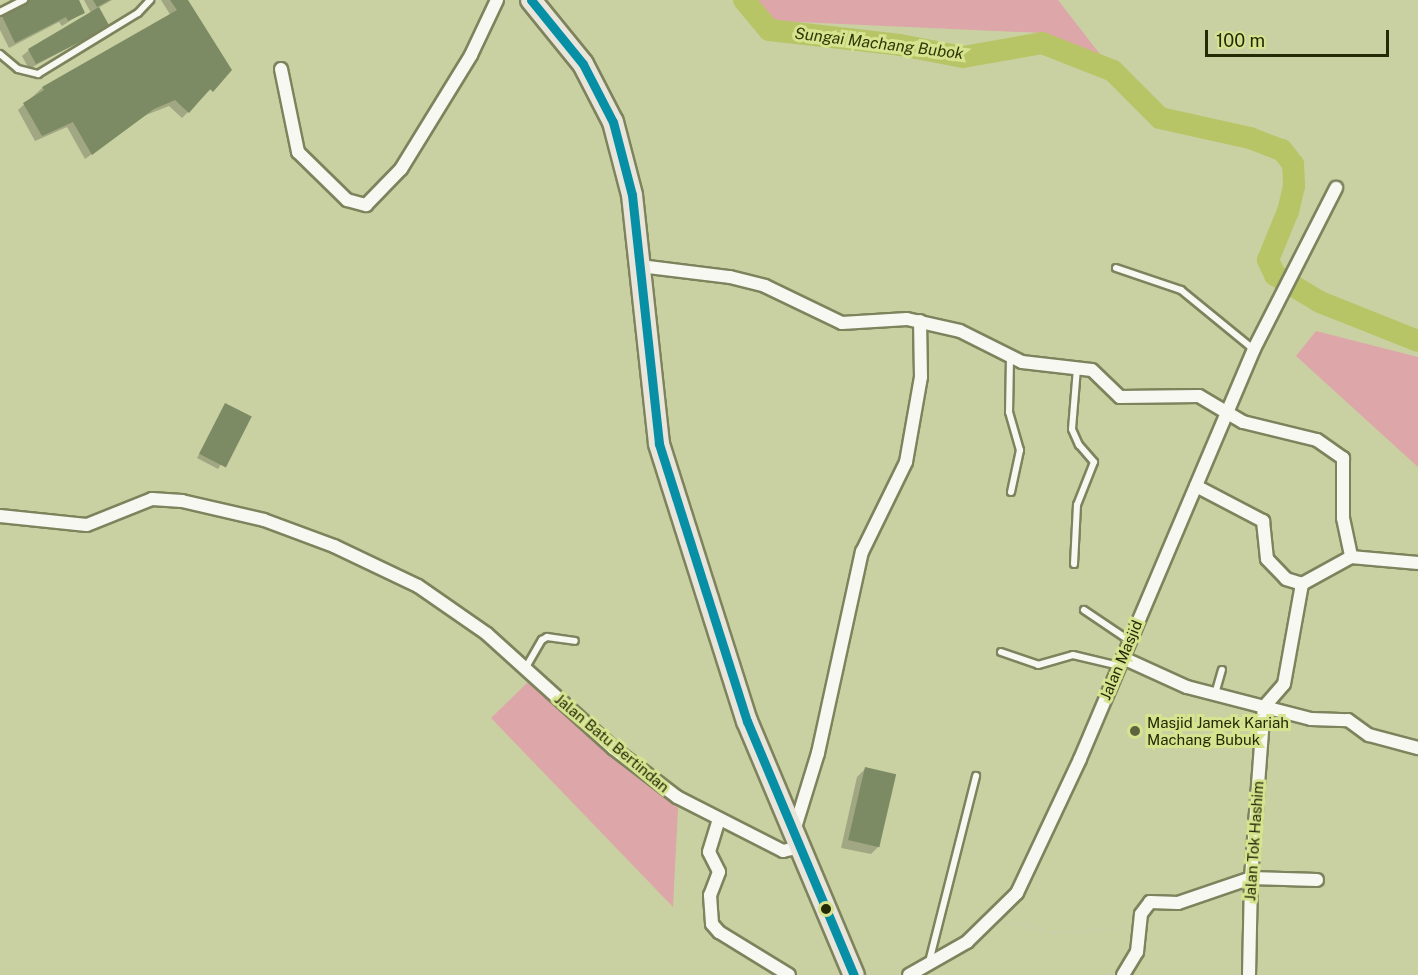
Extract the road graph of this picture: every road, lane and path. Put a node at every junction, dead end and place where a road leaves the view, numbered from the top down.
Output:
1 (24, 0) edge
2 (150, 0) edge
3 (497, 0) edge
4 (531, 0) edge
5 (0, 12) edge
6 (0, 54) edge
7 (281, 69) dead end
8 (1336, 188) dead end
9 (639, 266) junction
10 (1116, 268) dead end
11 (920, 321) junction
12 (1254, 349) junction
13 (1010, 356) junction
14 (1077, 368) junction
15 (1228, 411) junction
16 (1196, 486) junction
17 (1011, 492) dead end
18 (0, 516) edge
19 (1351, 557) junction
20 (1418, 562) edge
21 (1074, 564) joint
22 (1302, 584) junction
23 (1084, 610) joint
24 (574, 641) dead end
25 (1130, 641) junction
26 (1001, 652) dead end
27 (1121, 662) junction
28 (525, 669) junction
29 (1222, 670) dead end
30 (1215, 694) junction
31 (1264, 707) junction
32 (1418, 748) edge
33 (976, 776) dead end
34 (719, 819) junction
35 (797, 839) junction
36 (1251, 878) junction
37 (1317, 880) dead end
38 (996, 916) junction
39 (1139, 926) junction
40 (928, 967) junction
41 (789, 975) edge
42 (854, 975) edge
43 (909, 975) edge
44 (1123, 975) edge
45 (1249, 975) edge

1 - 5 lane
2 - 6 lane
3 - 7 street
4 - 9 main road
8 - 12 street, Jalan Masjid
9 - 11 street
9 - 35 main road
10 - 12 lane
11 - 13 street
11 - 35 street
12 - 15 street, Jalan Masjid
13 - 14 street
13 - 17 lane
14 - 15 street
14 - 21 lane
15 - 16 street, Jalan Masjid
15 - 19 street
16 - 22 street
16 - 25 street, Jalan Masjid
18 - 28 street, Jalan Batu Bertindan
19 - 20 street
19 - 22 street
21 - 23 path
22 - 31 street
23 - 25 lane
24 - 28 lane
25 - 27 street, Jalan Masjid
26 - 27 lane
27 - 30 street
27 - 38 street, Jalan Masjid
28 - 34 street, Jalan Batu Bertindan
29 - 30 lane
30 - 31 street
31 - 32 street
31 - 36 street, Jalan Tok Hashim
33 - 40 lane
34 - 35 street, Jalan Batu Bertindan
34 - 41 street
35 - 42 main road
36 - 37 street
36 - 39 street
36 - 45 street, Jalan Tok Hashim
38 - 39 path
38 - 40 street, Jalan Masjid
39 - 44 street
40 - 43 street, Jalan Masjid

